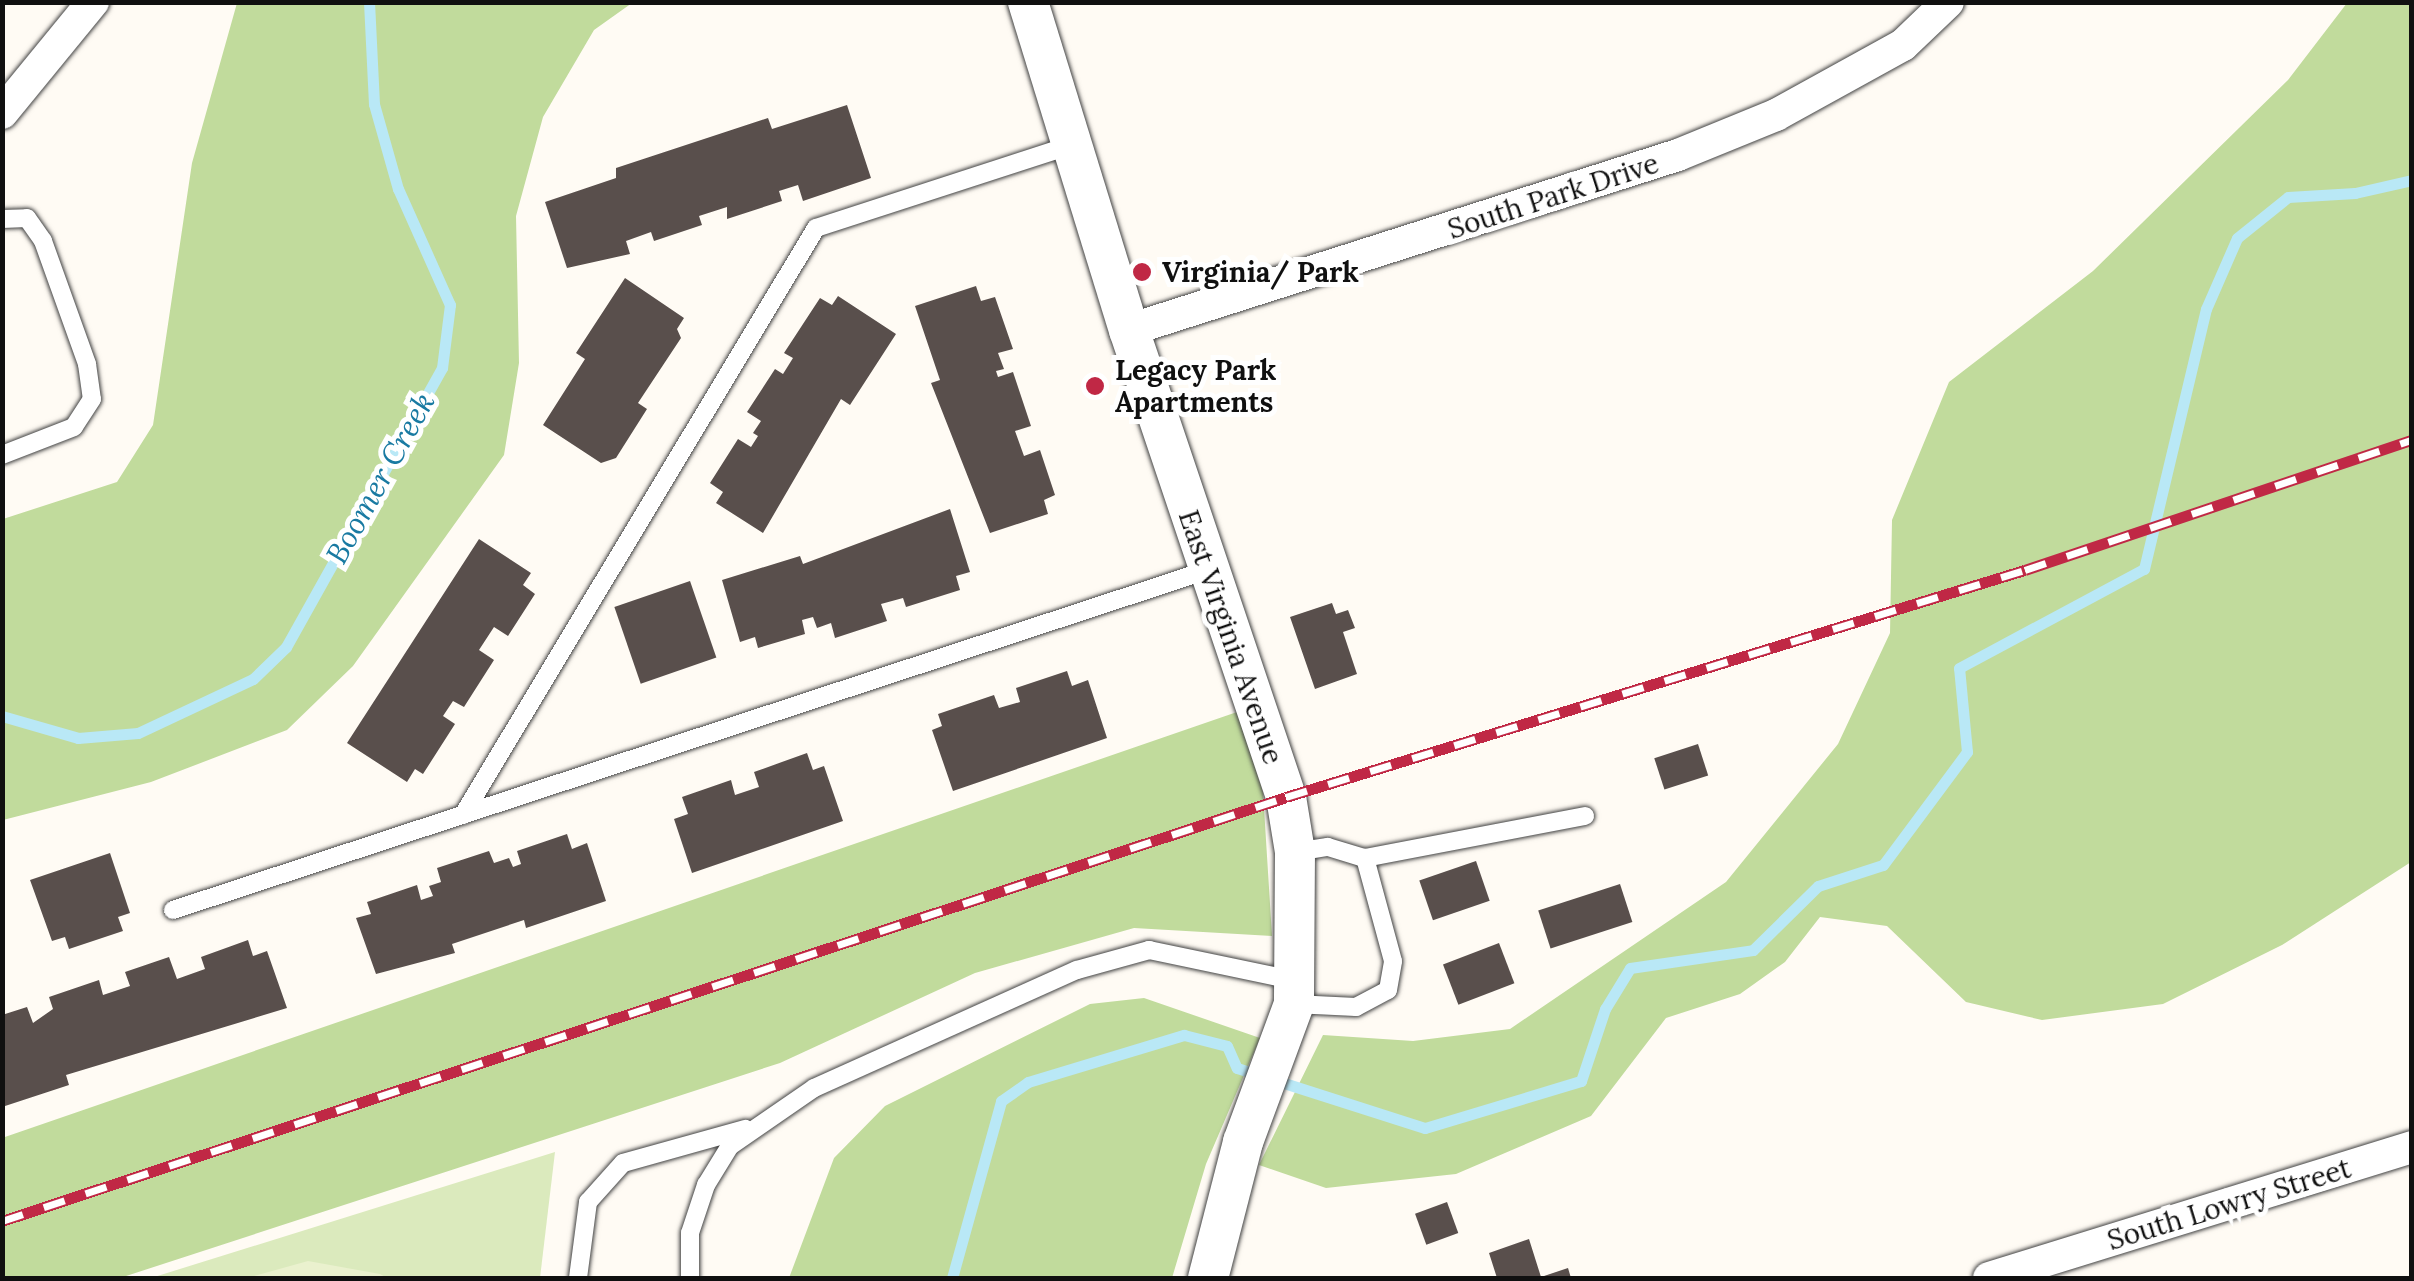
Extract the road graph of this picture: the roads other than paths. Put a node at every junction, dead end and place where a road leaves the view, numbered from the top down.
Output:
1 (93, 2) edge
2 (1028, 2) edge
3 (1948, 2) edge
4 (7, 99) edge
5 (1072, 145) junction
6 (2, 219) edge
7 (1129, 330) junction
8 (2, 455) edge
9 (1208, 570) junction
10 (463, 814) junction
11 (1585, 816) dead end
12 (1295, 852) junction
13 (1365, 858) junction
14 (173, 910) dead end
15 (1296, 993) junction
16 (760, 1126) junction
17 (2412, 1147) edge
18 (578, 1278) edge
19 (690, 1278) edge
20 (1208, 1278) edge
21 (1990, 1278) edge

1 - 4 street
2 - 5 street, East Virginia Avenue
3 - 7 street, South Park Drive
5 - 7 street, East Virginia Avenue
5 - 10 lane
6 - 8 lane
7 - 9 street, East Virginia Avenue
9 - 10 lane
9 - 12 street, East Virginia Avenue
10 - 14 lane
11 - 13 lane
12 - 13 lane
12 - 15 street, East Virginia Avenue
13 - 15 lane
15 - 16 lane
15 - 20 street, East Virginia Avenue
16 - 18 lane
16 - 19 lane
17 - 21 street, South Lowry Street

